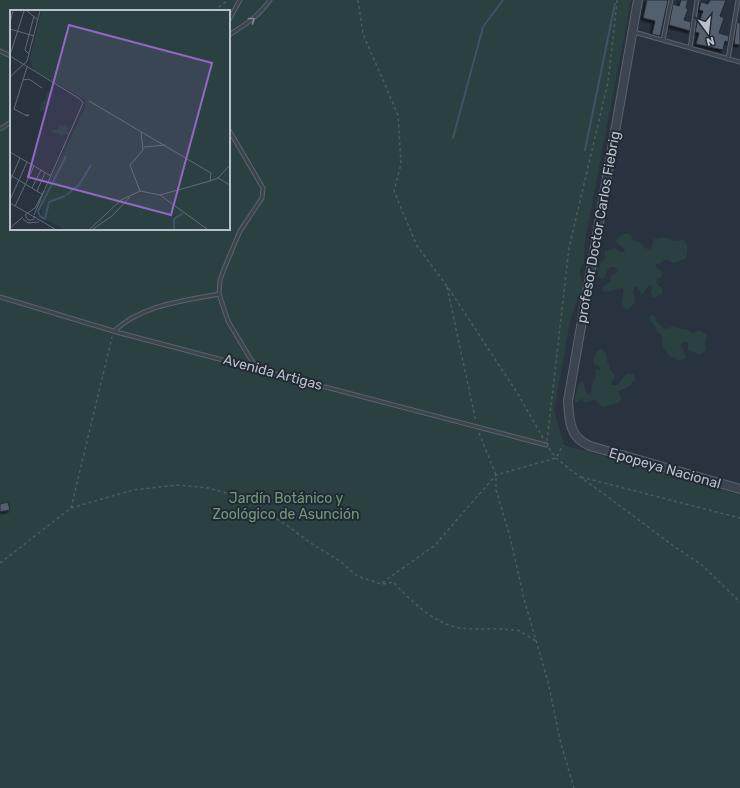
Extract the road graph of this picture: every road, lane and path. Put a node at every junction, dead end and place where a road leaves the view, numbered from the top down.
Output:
1 (228, 0) edge
2 (240, 0) edge
3 (270, 0) edge
4 (358, 0) edge
5 (617, 0) edge
6 (638, 0) edge
7 (671, 0) edge
8 (697, 0) edge
9 (738, 0) edge
10 (215, 10) edge
11 (230, 18) edge
12 (632, 32) junction
13 (230, 34) edge
14 (663, 40) junction
15 (690, 48) junction
16 (0, 51) edge
17 (10, 56) edge
18 (728, 59) junction
19 (740, 62) edge
20 (10, 123) edge
21 (0, 129) edge
22 (230, 132) edge
23 (446, 286) junction
24 (219, 294) junction
25 (0, 297) edge
26 (114, 330) junction
27 (258, 369) junction
28 (477, 426) junction
29 (546, 445) junction
30 (563, 445) dead end
31 (590, 446) joint
32 (556, 458) junction
33 (496, 475) junction
34 (578, 476) junction
35 (740, 489) edge
36 (70, 508) junction
37 (740, 518) edge
38 (0, 563) edge
39 (381, 584) junction
40 (740, 602) edge
41 (536, 641) junction
42 (574, 788) edge

1 - 10 path
2 - 11 lane
13 -> 3 lane
4 - 23 path
5 - 29 path
6 - 12 street, profesor Doctor Carlos Fiebrig
7 - 14 lane
8 - 15 lane
9 - 18 lane
12 - 14 lane
12 - 31 street, profesor Doctor Carlos Fiebrig
14 - 15 lane
15 - 18 lane
16 - 17 lane
18 - 19 lane
20 - 21 lane
22 - 24 lane
23 - 28 path
23 - 29 path
24 - 26 lane
24 - 27 lane
25 - 26 lane, Avenida Artigas
26 - 27 lane, Avenida Artigas
26 - 36 path
27 - 28 lane, Avenida Artigas
28 - 29 lane, Avenida Artigas
28 - 33 path
29 - 32 path
30 - 32 path
31 - 35 street, Epopeya Nacional
32 - 33 path
32 - 34 path
33 - 39 path
33 - 41 path
34 - 37 path
34 - 40 path
36 - 38 path
36 - 39 path
39 - 41 path
41 - 42 path

